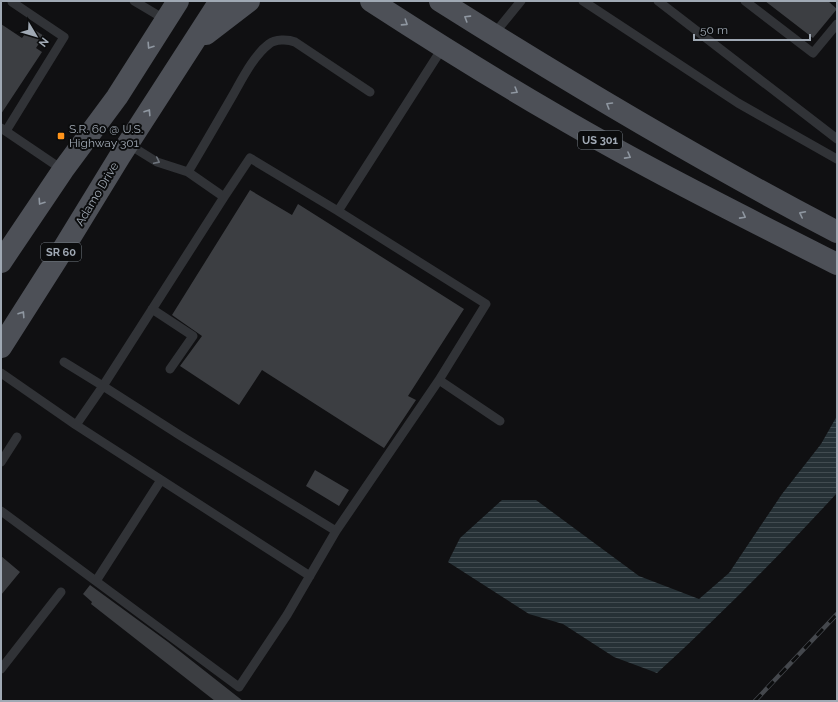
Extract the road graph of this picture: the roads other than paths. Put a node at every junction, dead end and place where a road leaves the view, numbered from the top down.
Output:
1 (134, 1) edge
2 (178, 1) edge
3 (220, 1) edge
4 (250, 1) edge
5 (371, 1) edge
6 (440, 1) edge
7 (520, 1) edge
8 (583, 1) edge
9 (658, 1) edge
10 (744, 1) edge
11 (12, 2) dead end
12 (166, 20) junction
13 (837, 24) edge
14 (494, 35) junction
15 (192, 44) junction
16 (443, 47) junction
17 (370, 92) dead end
18 (3, 130) edge
19 (837, 139) edge
20 (128, 144) junction
21 (837, 159) edge
22 (63, 170) junction
23 (188, 172) junction
24 (224, 197) junction
25 (338, 212) junction
26 (837, 232) edge
27 (1, 262) edge
28 (837, 264) edge
29 (152, 309) junction
30 (1, 347) edge
31 (64, 362) dead end
32 (170, 370) dead end
33 (1, 373) edge
34 (439, 380) junction
35 (103, 386) junction
36 (500, 421) dead end
37 (76, 425) junction
38 (17, 437) dead end
39 (1, 462) edge
40 (161, 480) junction
41 (1, 511) edge
42 (336, 531) junction
43 (310, 576) junction
44 (96, 581) junction
45 (62, 592) dead end
46 (1, 669) edge

1 - 12 lane
2 - 12 main road
3 - 15 main road, Adamo Drive / SR 60
4 - 15 main road
5 -> 16 main road, US 301
14 -> 6 main road, US 301
7 - 14 lane
8 - 21 lane
9 - 19 lane
10 - 13 lane
11 - 18 lane
12 -> 22 main road
26 -> 14 main road, US 301
20 -> 15 main road, Adamo Drive / SR 60
16 - 25 lane
16 -> 28 main road, US 301
17 - 23 lane
18 - 22 lane
20 -> 23 lane
30 -> 20 main road, Adamo Drive / SR 60
22 -> 27 main road
23 - 24 lane
24 - 25 lane
24 - 29 lane
25 - 34 lane
29 - 32 lane
29 - 35 lane
31 - 35 lane
33 - 37 lane
34 - 36 lane
34 - 42 lane
35 - 37 lane
35 - 42 lane
37 - 40 lane
38 - 39 lane
40 - 43 lane
40 - 44 lane
41 - 44 lane
42 - 43 lane
43 - 44 lane
45 - 46 lane

